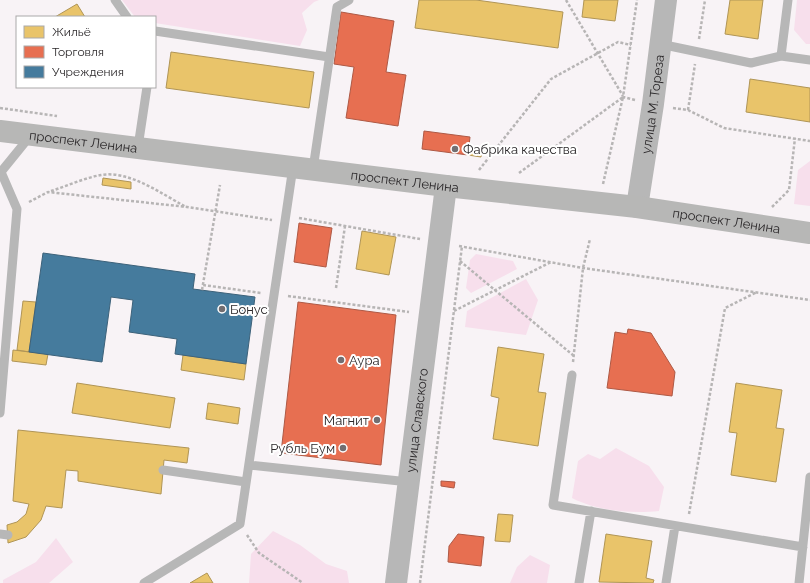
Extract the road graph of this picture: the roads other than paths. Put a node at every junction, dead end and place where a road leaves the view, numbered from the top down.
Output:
1 (114, 0) edge
2 (349, 0) edge
3 (666, 0) edge
4 (788, 0) edge
5 (126, 16) edge
6 (156, 31) edge
7 (660, 44) junction
8 (781, 56) junction
9 (330, 57) junction
10 (810, 60) edge
11 (147, 88) edge
12 (0, 130) edge
13 (32, 134) junction
14 (138, 148) junction
15 (303, 168) junction
16 (446, 186) junction
17 (637, 207) junction
18 (810, 233) edge
19 (572, 375) road end
20 (0, 413) edge
21 (249, 465) junction
22 (163, 470) dead end
23 (810, 477) edge
24 (246, 482) junction
25 (409, 482) junction
26 (591, 511) junction
27 (675, 526) junction
28 (803, 547) junction
29 (144, 583) edge
30 (396, 583) edge
31 (579, 583) edge
32 (666, 583) edge
33 (799, 583) edge

1 - 5 lane
2 - 9 lane
3 - 7 street, улица М. Тореза
4 - 8 lane
6 - 9 lane
7 - 8 lane
7 - 17 street, улица М. Тореза
8 - 10 lane
9 - 15 lane
11 - 14 lane
12 - 13 main road, проспект Ленина
13 - 14 main road, проспект Ленина
13 - 20 lane
14 - 15 main road, проспект Ленина
15 - 16 main road, проспект Ленина
15 - 21 lane
16 - 17 main road, проспект Ленина
16 - 25 street, улица Славского
17 - 18 main road, проспект Ленина
19 - 26 lane
21 - 24 lane
21 - 25 lane
22 - 24 lane
23 - 28 lane
24 - 29 lane
25 - 30 street, улица Славского
26 - 27 lane
26 - 31 lane
27 - 28 lane
27 - 32 lane
28 - 33 lane

